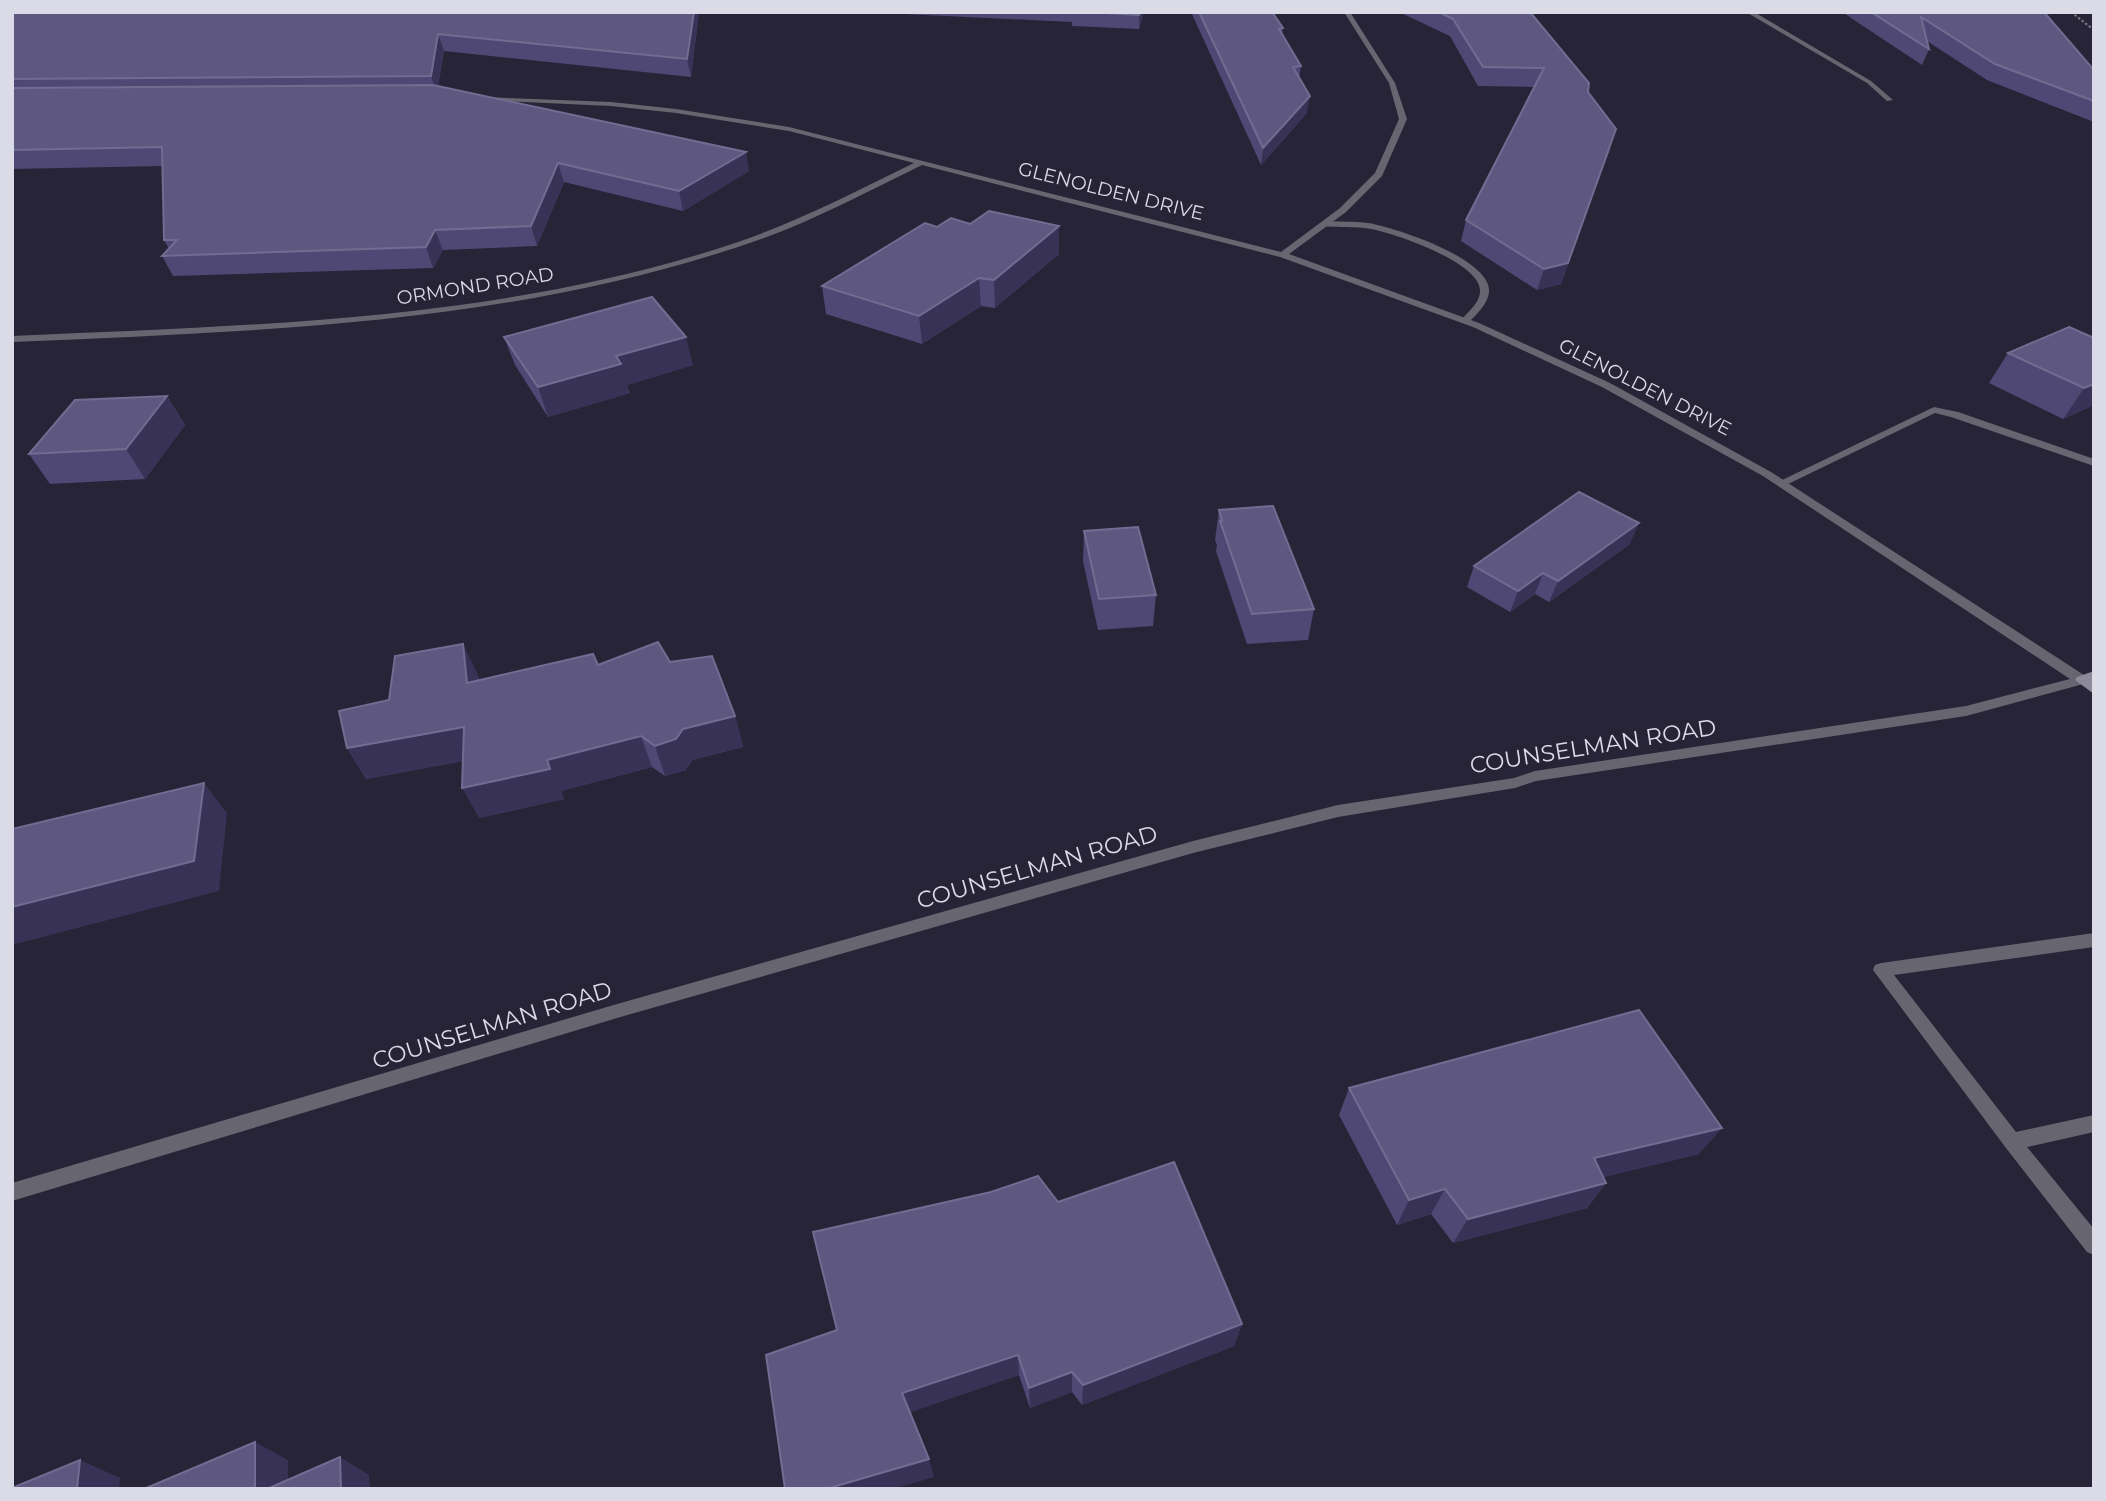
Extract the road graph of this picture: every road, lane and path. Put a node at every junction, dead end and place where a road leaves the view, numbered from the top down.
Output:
1 (1347, 12) edge
2 (1749, 12) edge
3 (2071, 12) edge
4 (2094, 30) edge
5 (474, 99) edge
6 (1889, 100) dead end
7 (920, 163) junction
8 (1325, 224) junction
9 (1283, 255) junction
10 (1465, 321) junction
11 (12, 339) edge
12 (2094, 463) edge
13 (1782, 483) junction
14 (2090, 681) edge
15 (2094, 940) edge
16 (2094, 1123) edge
17 (2012, 1142) junction
18 (12, 1192) edge
19 (2094, 1245) edge

1 - 8 street
2 - 6 street
3 - 4 path
5 - 7 street, GLENOLDEN DRIVE
7 - 9 street, GLENOLDEN DRIVE
7 - 11 street, ORMOND ROAD
8 - 9 street
8 - 10 street
9 - 10 street, GLENOLDEN DRIVE
10 - 13 street, GLENOLDEN DRIVE
12 - 13 street
13 - 14 street, GLENOLDEN DRIVE
14 - 18 street, COUNSELMAN ROAD
15 - 17 street
16 - 17 street
17 - 19 street

